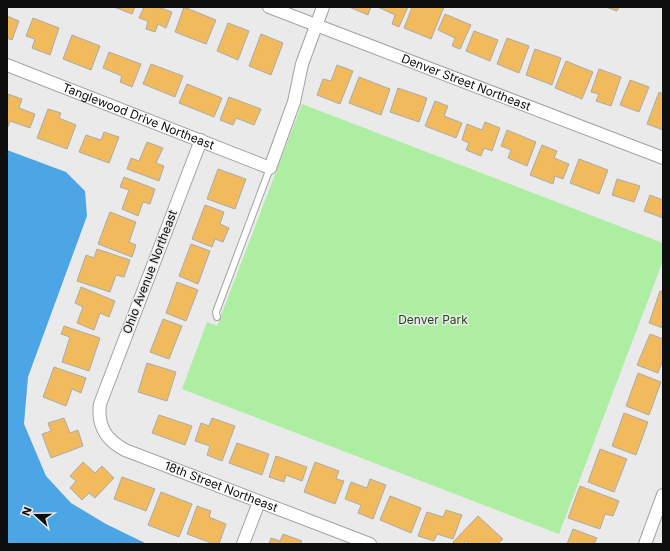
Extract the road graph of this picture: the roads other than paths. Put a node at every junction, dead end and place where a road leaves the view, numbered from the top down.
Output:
1 (269, 7) edge
2 (323, 7) edge
3 (316, 25) junction
4 (7, 65) edge
5 (201, 140) junction
6 (663, 158) edge
7 (270, 168) junction
8 (217, 317) dead end
9 (100, 404) joint
10 (663, 495) edge
11 (259, 502) junction
12 (243, 544) edge
13 (370, 544) edge
14 (645, 544) edge

1 - 3 street, Denver Street Northeast
2 - 3 street
3 - 6 street, Denver Street Northeast
3 - 7 street
4 - 5 street, Tanglewood Drive Northeast
5 - 7 street, Tanglewood Drive Northeast
5 - 9 street, Ohio Avenue Northeast
7 - 8 lane
9 - 11 street, 18th Street Northeast
10 - 14 street
11 - 12 street
11 - 13 street, 18th Street Northeast

